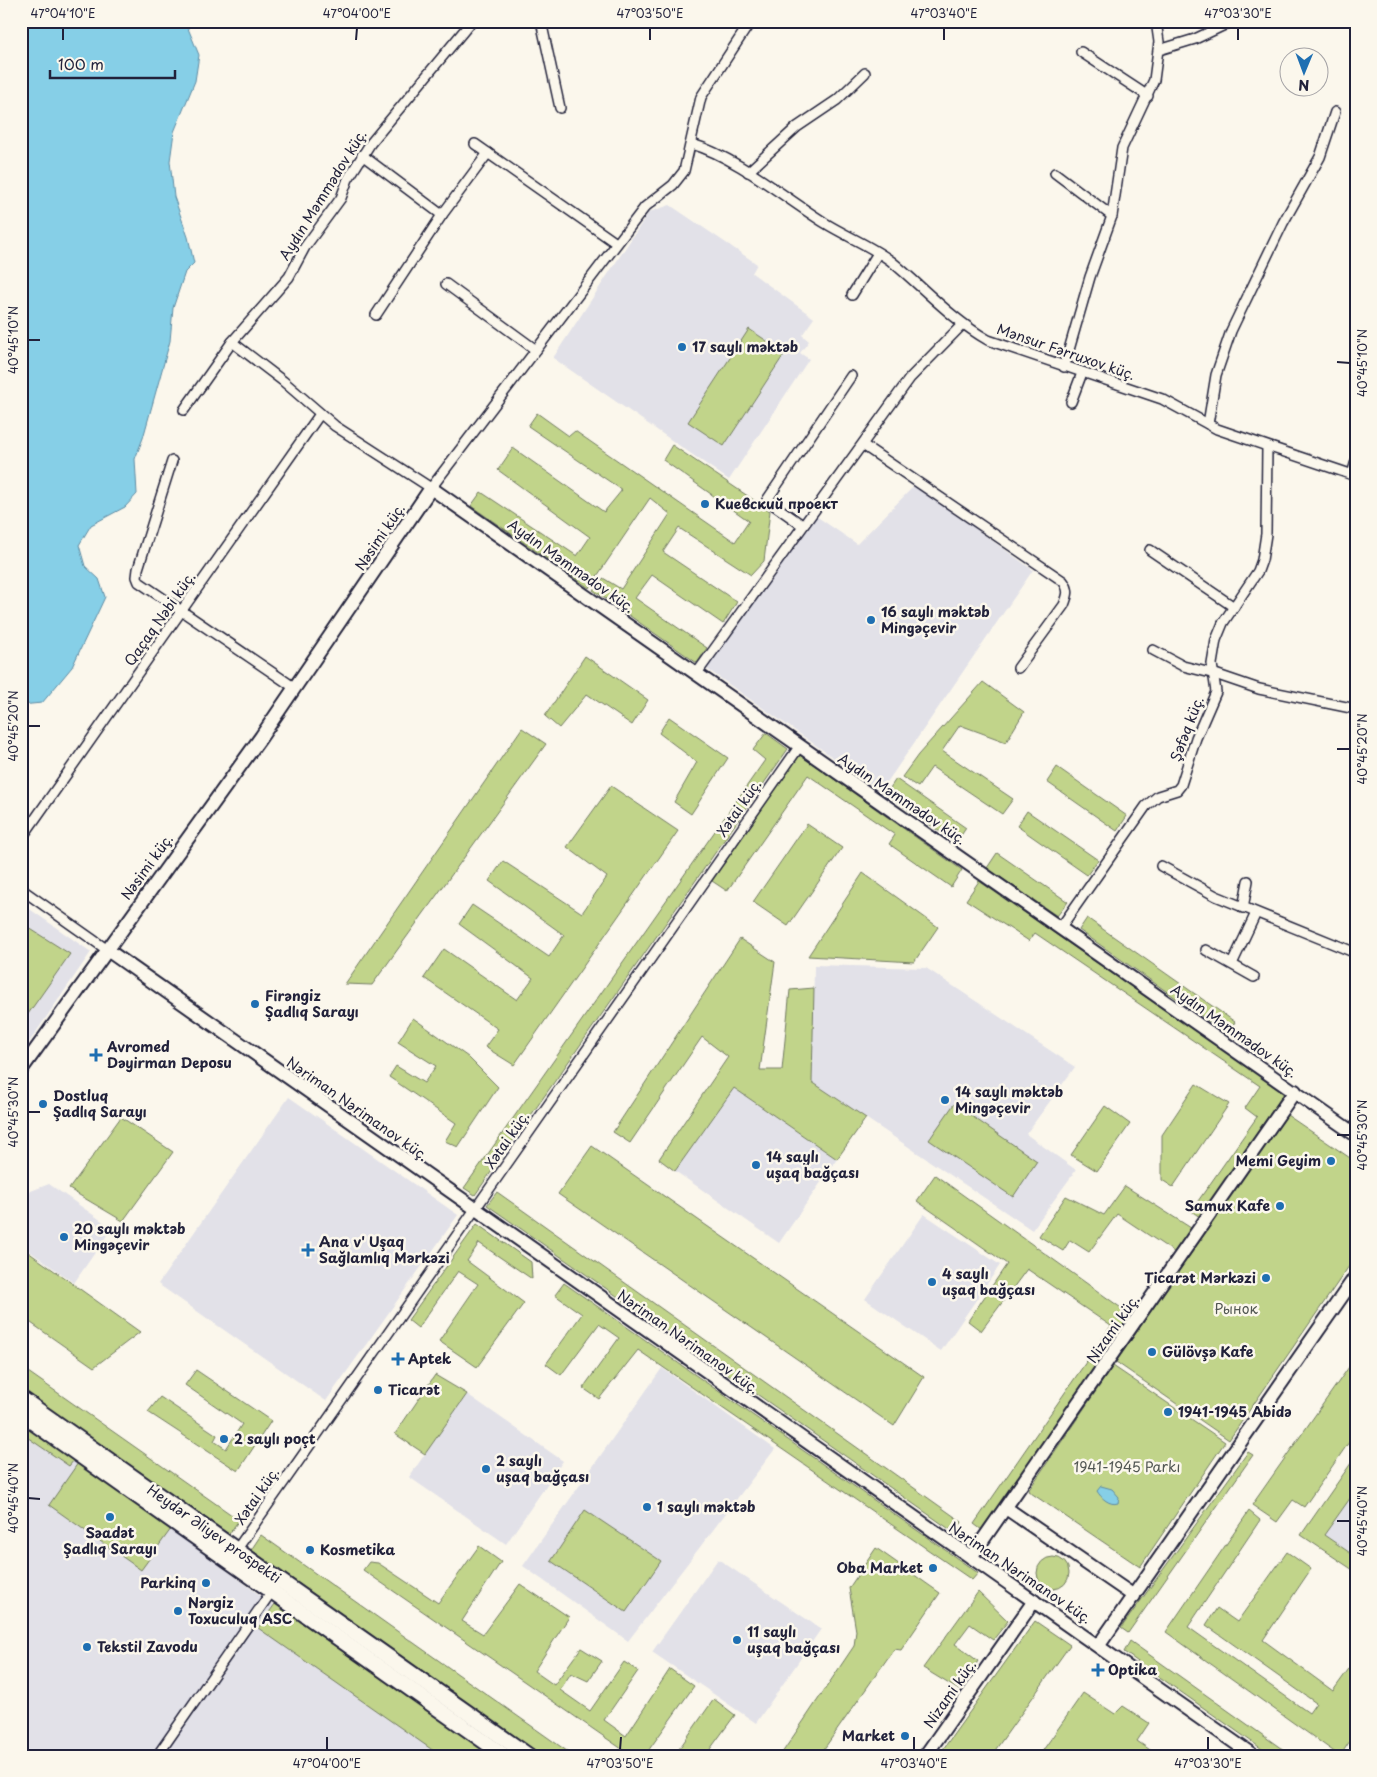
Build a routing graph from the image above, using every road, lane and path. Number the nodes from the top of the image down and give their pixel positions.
1 (472, 21) edge
2 (541, 21) edge
3 (751, 21) edge
4 (1156, 21) edge
5 (1233, 21) edge
6 (1159, 50) junction
7 (1081, 52) dead end
8 (865, 73) dead end
9 (1148, 96) junction
10 (560, 108) dead end
11 (1335, 112) dead end
12 (475, 144) dead end
13 (692, 144) junction
14 (488, 153) junction
15 (362, 155) junction
16 (748, 172) junction
17 (1055, 173) dead end
18 (442, 215) junction
19 (1112, 216) junction
20 (616, 243) junction
21 (878, 253) junction
22 (446, 284) dead end
23 (852, 295) dead end
24 (376, 315) dead end
25 (962, 325) junction
26 (232, 342) junction
27 (536, 350) junction
28 (1064, 367) junction
29 (1082, 373) junction
30 (852, 376) dead end
31 (1071, 402) dead end
32 (184, 410) dead end
33 (320, 414) junction
34 (1208, 424) junction
35 (862, 445) junction
36 (1267, 447) junction
37 (172, 461) dead end
38 (1356, 461) edge
39 (1354, 475) edge
40 (431, 488) junction
41 (802, 525) junction
42 (1150, 550) dead end
43 (1234, 608) junction
44 (183, 610) junction
45 (1153, 650) dead end
46 (1018, 668) dead end
47 (697, 672) junction
48 (1215, 674) junction
49 (295, 688) junction
50 (1356, 709) edge
51 (799, 747) junction
52 (21, 839) edge
53 (1160, 866) dead end
54 (1248, 881) dead end
55 (21, 889) edge
56 (1243, 908) junction
57 (1256, 913) junction
58 (1061, 927) junction
59 (106, 949) junction
60 (1206, 950) dead end
61 (1356, 953) edge
62 (1232, 964) junction
63 (1254, 977) dead end
64 (21, 1070) edge
65 (1295, 1092) junction
66 (1356, 1135) edge
67 (474, 1210) junction
68 (1356, 1276) edge
69 (21, 1398) edge
70 (21, 1414) edge
71 (1006, 1508) junction
72 (236, 1549) junction
73 (971, 1557) junction
74 (276, 1586) junction
75 (1134, 1596) junction
76 (1034, 1601) junction
77 (1100, 1645) junction
78 (157, 1756) edge
79 (505, 1756) edge
80 (529, 1756) edge
81 (925, 1756) edge
82 (1254, 1756) edge

1 - 15 street, Aydın Məmmədov küç.
2 - 10 street
3 - 13 street, Nəsimi küç.
4 - 6 street
5 - 6 street
6 - 9 street
7 - 9 street
8 - 16 street
9 - 19 street
11 - 34 street
12 - 14 street
13 - 16 street, Mənsur Fərruxov küç.
13 - 20 street, Nəsimi küç.
14 - 18 street
14 - 20 street
15 - 18 street
15 - 26 street, Aydın Məmmədov küç.
16 - 21 street, Mənsur Fərruxov küç.
17 - 19 street
18 - 24 street
19 - 28 street
20 - 27 street, Nəsimi küç.
21 - 23 street
21 - 25 street, Mənsur Fərruxov küç.
22 - 27 street
25 - 28 street, Mənsur Fərruxov küç.
25 - 35 street
26 - 32 street, Aydın Məmmədov küç.
26 - 33 street
27 - 40 street, Nəsimi küç.
28 - 29 street, Mənsur Fərruxov küç.
29 - 31 street
29 - 34 street, Mənsur Fərruxov küç.
30 - 41 street
33 - 40 street
33 - 44 street, Qaçaq Nəbi küç.
34 - 36 street, Mənsur Fərruxov küç.
35 - 41 street
35 - 46 street
36 - 39 street, Mənsur Fərruxov küç.
36 - 43 street, Şəfəq küç.
37 - 44 street
38 - 39 street
40 - 47 street, Aydın Məmmədov küç.
40 - 49 street, Nəsimi küç.
41 - 47 street
42 - 43 street
43 - 48 street, Şəfəq küç.
44 - 49 street
44 - 52 street, Qaçaq Nəbi küç.
45 - 48 street
47 - 51 street, Aydın Məmmədov küç.
48 - 50 street
48 - 58 street, Şəfəq küç.
49 - 59 street, Nəsimi küç.
51 - 58 street, Aydın Məmmədov küç.
51 - 67 street, Xətai küç.
53 - 56 street
54 - 56 street
55 - 59 street
56 - 57 street
57 - 61 street
57 - 62 street
58 - 65 street, Aydın Məmmədov küç.
59 - 64 street, Nəsimi küç.
59 - 67 street, Nəriman Nərimanov küç.
60 - 62 street
62 - 63 street
65 - 66 street, Aydın Məmmədov küç.
65 - 71 street, Nizami küç.
67 - 72 street, Xətai küç.
67 - 73 street, Nəriman Nərimanov küç.
68 - 75 street
69 - 72 main road, Heydər Əliyev prospekti
70 - 74 main road, Heydər Əliyev prospekti
71 - 73 street, Nizami küç.
71 - 75 street
72 - 74 main road, Heydər Əliyev prospekti
73 - 76 street, Nəriman Nərimanov küç.
74 - 78 street
74 - 79 main road, Heydər Əliyev prospekti
74 - 80 main road, Heydər Əliyev prospekti
75 - 77 street
76 - 77 street, Nəriman Nərimanov küç.
76 - 81 street, Nizami küç.
77 - 82 street, Nəriman Nərimanov küç.

